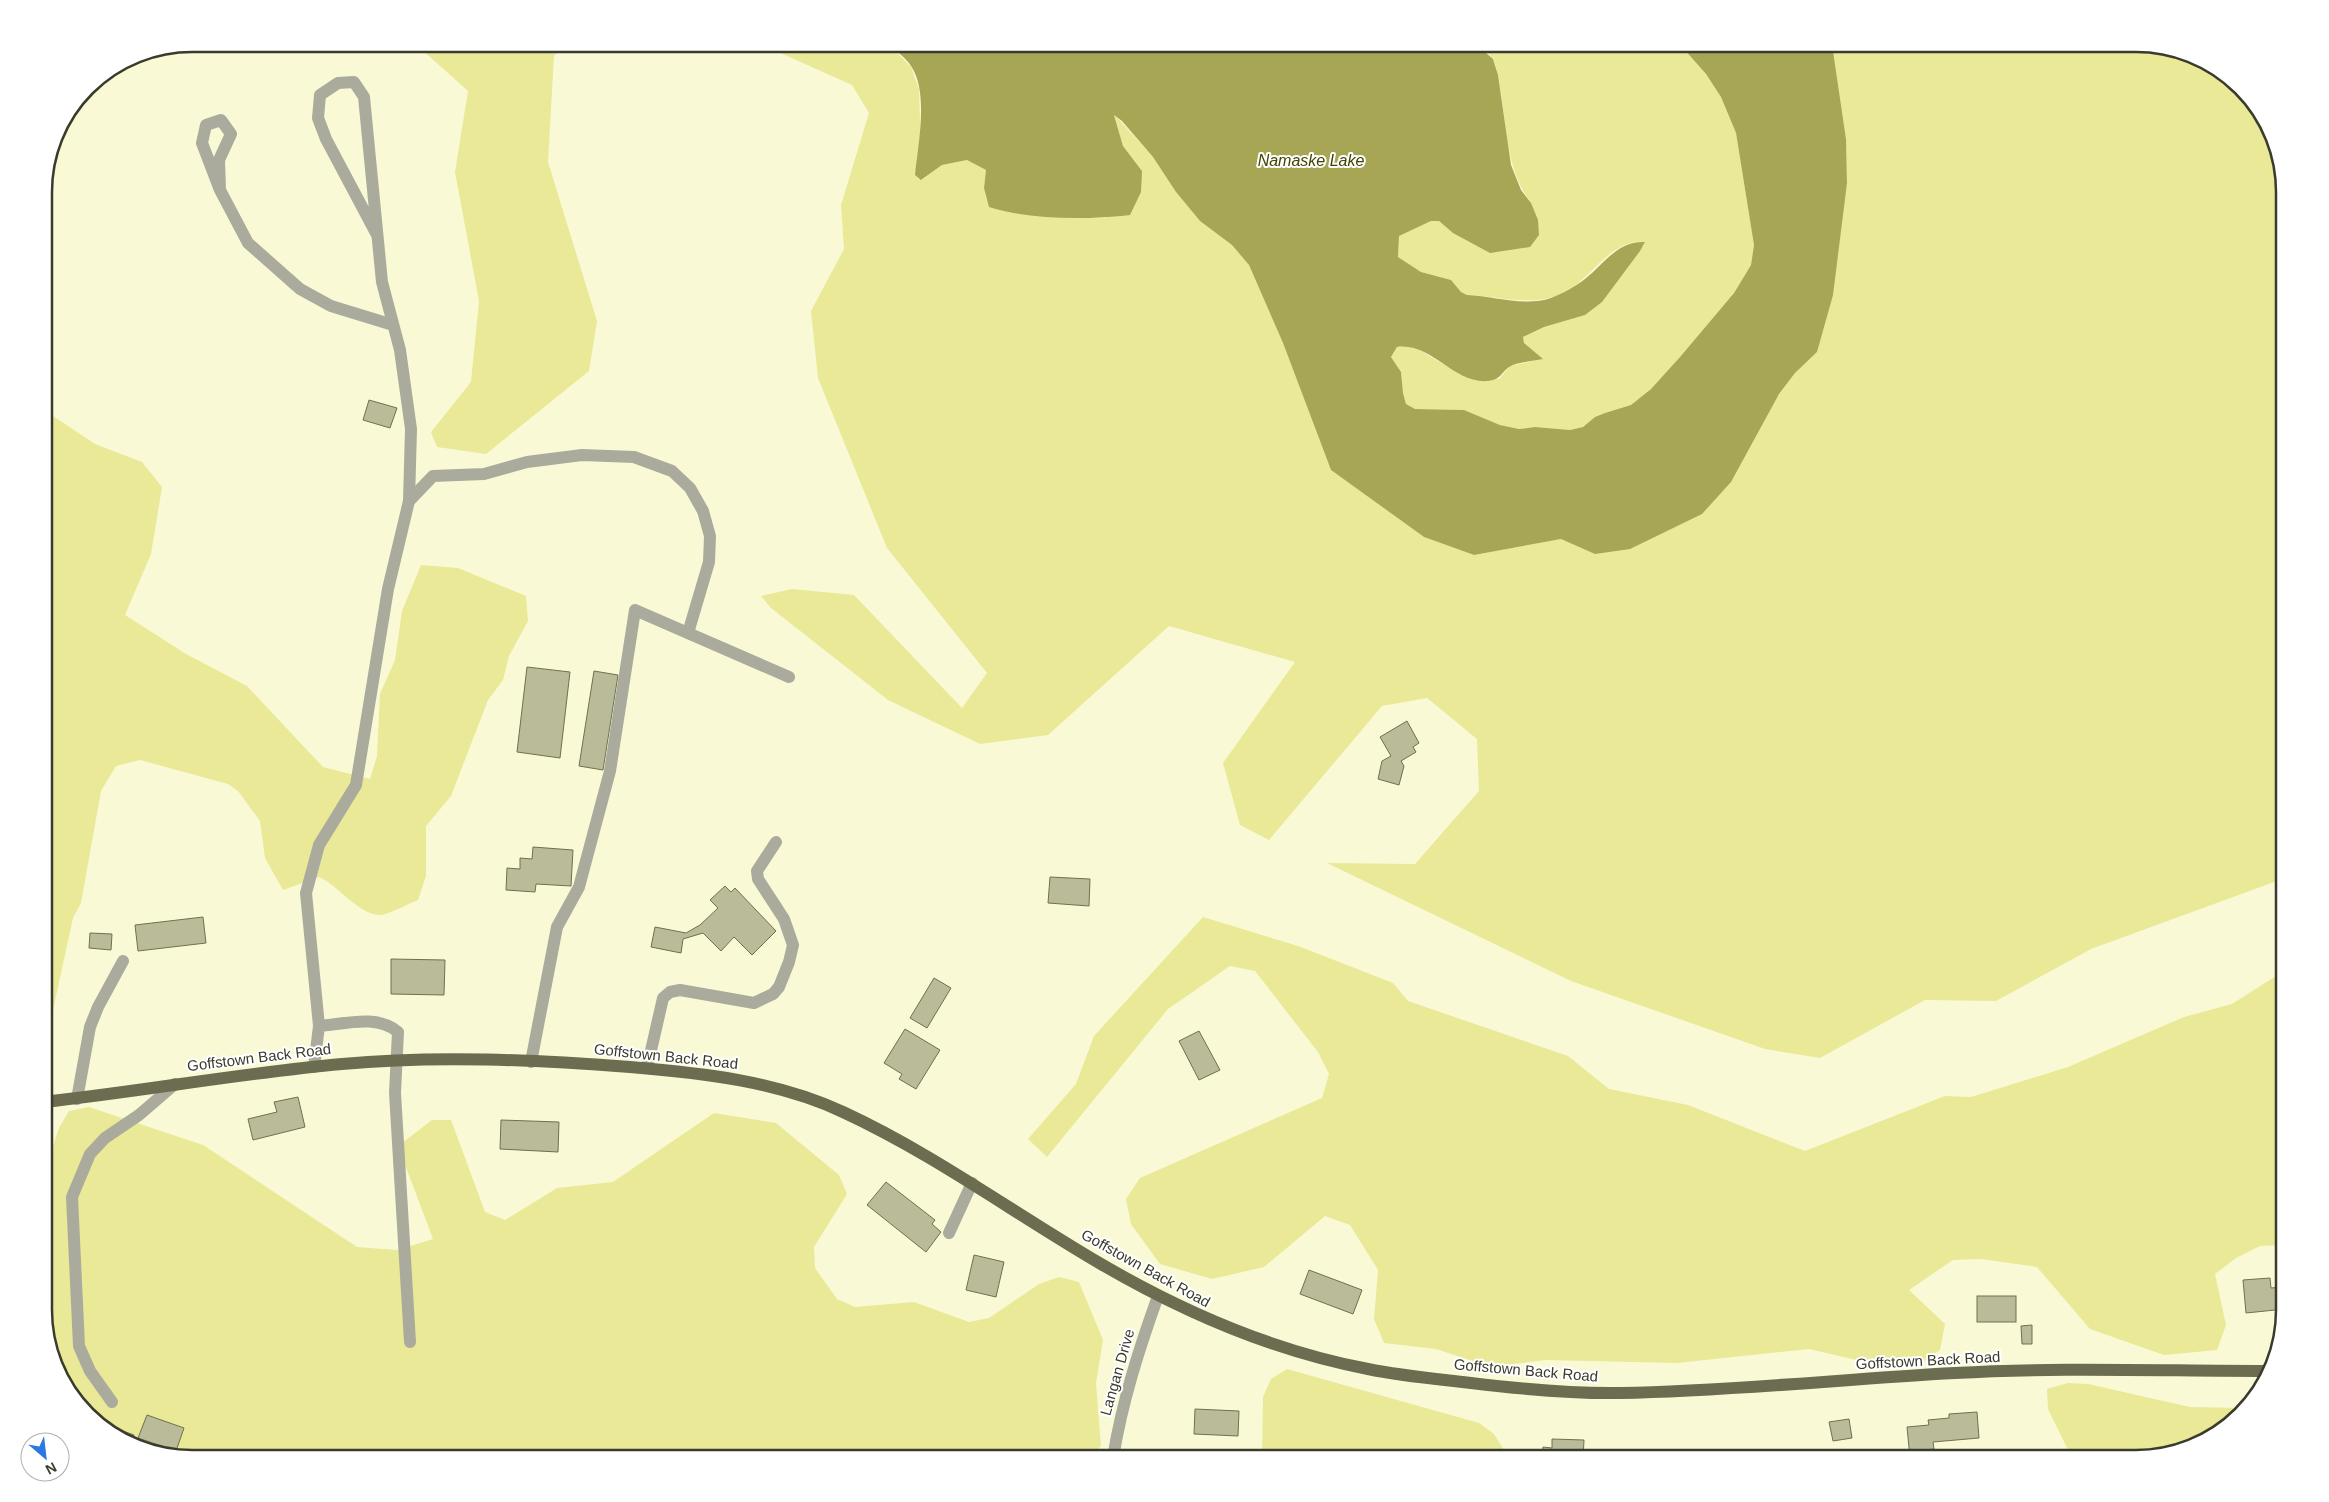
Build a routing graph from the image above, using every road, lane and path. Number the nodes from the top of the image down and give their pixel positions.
1 (220, 190) junction
2 (377, 235) junction
3 (393, 325) junction
4 (409, 501) junction
5 (688, 633) junction
6 (789, 677) dead end
7 (776, 842) dead end
8 (123, 961) dead end
9 (319, 1026) junction
10 (397, 1062) junction
11 (531, 1062) junction
12 (314, 1067) junction
13 (647, 1068) junction
14 (175, 1084) junction
15 (77, 1098) junction
16 (53, 1101) edge
17 (972, 1183) junction
18 (949, 1233) dead end
19 (1158, 1296) junction
20 (410, 1342) dead end
21 (2262, 1371) edge
22 (112, 1402) dead end
23 (1115, 1450) edge

1 - 1 street
1 - 3 street
2 - 2 street
2 - 3 street
3 - 4 street
4 - 5 street
4 - 9 street
5 - 6 street
5 - 11 street
7 - 13 street
8 - 15 street
9 - 10 street
9 - 12 street
10 - 11 main road, Goffstown Back Road
10 - 12 main road, Goffstown Back Road
10 - 20 street
11 - 13 main road, Goffstown Back Road
12 - 14 main road, Goffstown Back Road
13 - 17 main road, Goffstown Back Road
14 - 15 main road, Goffstown Back Road
14 - 22 street
15 - 16 main road, Goffstown Back Road
17 - 18 street
17 - 19 main road, Goffstown Back Road
19 - 21 main road, Goffstown Back Road
19 - 23 street, Langan Drive

